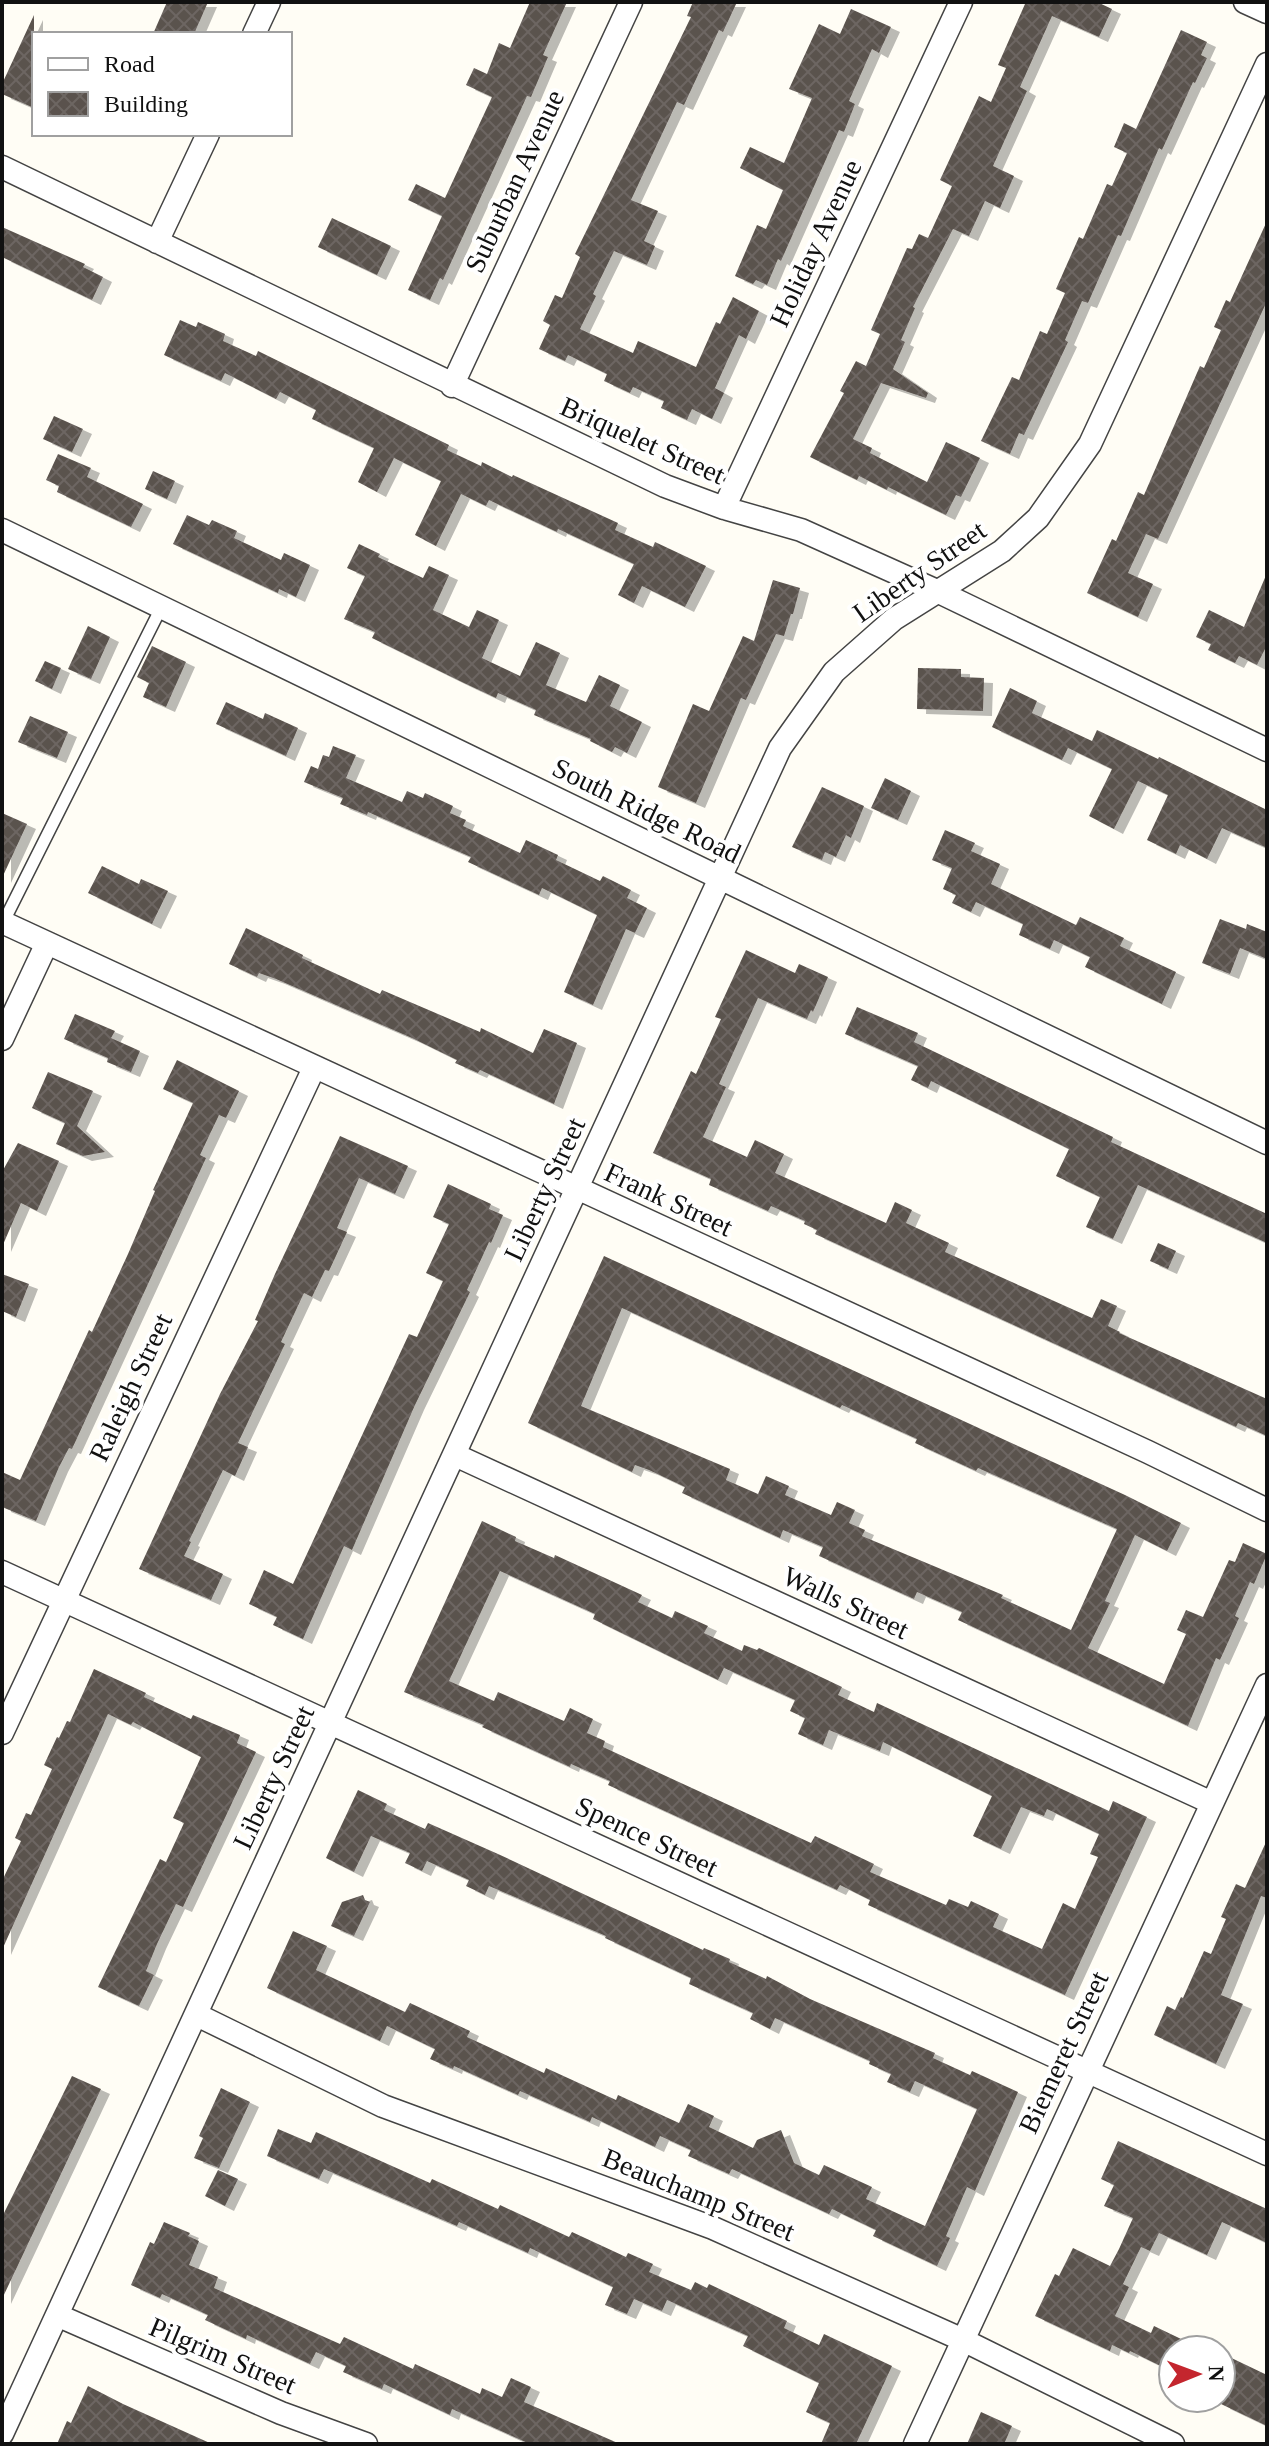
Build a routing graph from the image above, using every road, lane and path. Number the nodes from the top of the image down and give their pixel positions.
1 (269, 2) edge
2 (631, 2) edge
3 (961, 2) edge
4 (1245, 2) edge
5 (1267, 12) edge
6 (255, 32) edge
7 (1267, 64) edge
8 (207, 136) edge
9 (2, 167) edge
10 (157, 242) junction
11 (452, 386) junction
12 (724, 508) junction
13 (2, 530) edge
14 (939, 592) junction
15 (161, 608) junction
16 (1267, 750) edge
17 (719, 878) junction
18 (3, 923) edge
19 (47, 943) junction
20 (2, 1039) edge
21 (314, 1068) junction
22 (1267, 1143) edge
23 (577, 1190) junction
24 (455, 1455) junction
25 (1267, 1510) edge
26 (2, 1572) edge
27 (63, 1600) junction
28 (1267, 1685) edge
29 (331, 1723) junction
30 (2, 1733) edge
31 (1212, 1803) junction
32 (197, 2015) junction
33 (1088, 2071) junction
34 (1267, 2154) edge
35 (59, 2316) junction
36 (963, 2340) junction
37 (2, 2434) edge
38 (366, 2444) edge
39 (915, 2444) edge
40 (1173, 2444) edge

1 - 6 street
2 - 11 street, Suburban Avenue
3 - 12 street, Holiday Avenue
4 - 5 street
7 - 14 street, Liberty Street
8 - 10 street
9 - 10 street, Briquelet Street
10 - 11 street, Briquelet Street
11 - 12 street, Briquelet Street
12 - 14 street, Briquelet Street
13 - 15 street, South Ridge Road
14 - 16 street, Briquelet Street
14 - 17 street, Liberty Street
15 - 17 street, South Ridge Road
15 - 18 lane
17 - 22 street, South Ridge Road
17 - 23 street, Liberty Street
18 - 19 street, Frank Street
19 - 20 street
19 - 21 street, Frank Street
21 - 23 street, Frank Street
21 - 27 street, Raleigh Street
23 - 24 street, Liberty Street
23 - 25 street, Frank Street
24 - 29 street, Liberty Street
24 - 31 street, Walls Street
26 - 27 street, Spence Street
27 - 29 street, Spence Street
27 - 30 street, Raleigh Street
28 - 31 street, Biemeret Street
29 - 32 street, Liberty Street
29 - 33 street, Spence Street
31 - 33 street, Biemeret Street
32 - 35 street, Liberty Street
32 - 36 street, Beauchamp Street
33 - 34 street, Spence Street
33 - 36 street, Biemeret Street
35 - 37 street, Liberty Street
35 - 38 street, Pilgrim Street
36 - 39 street, Biemeret Street
36 - 40 street, Beauchamp Street

